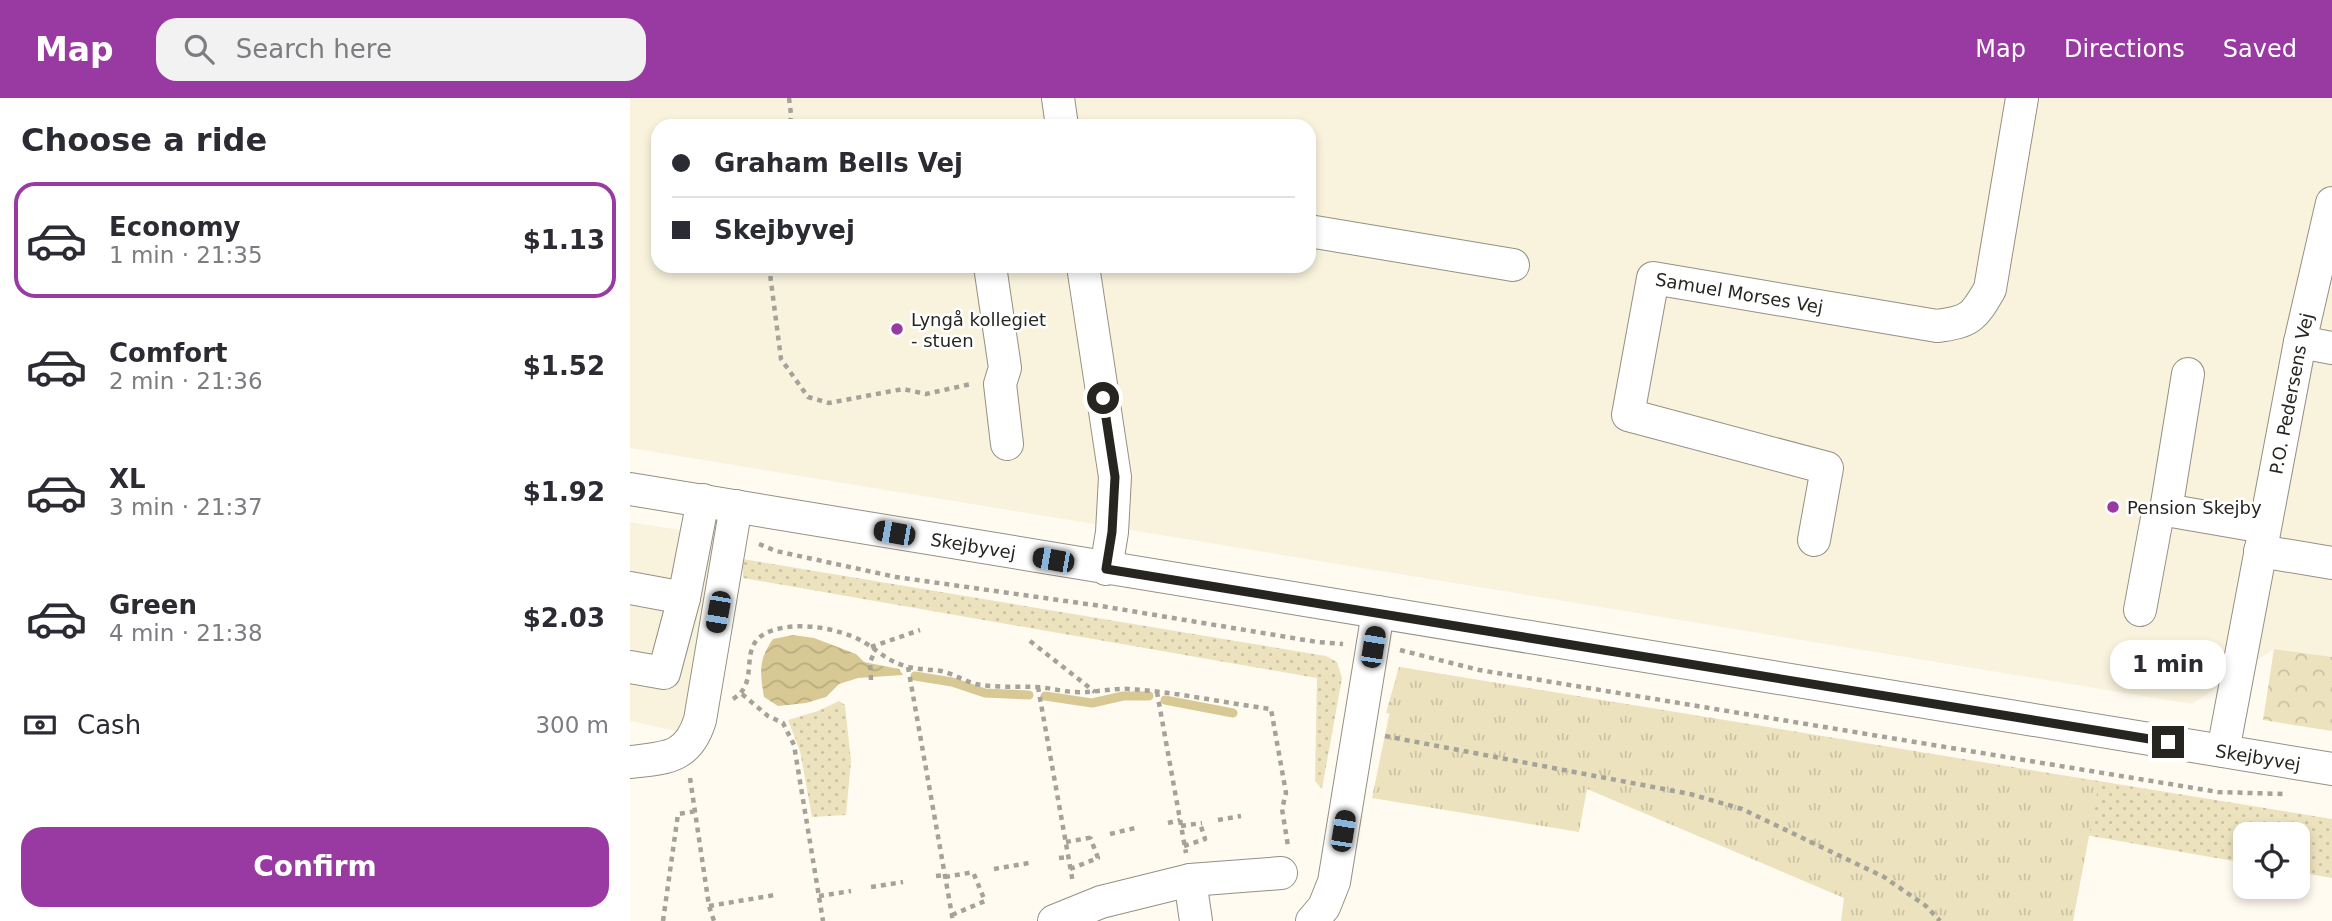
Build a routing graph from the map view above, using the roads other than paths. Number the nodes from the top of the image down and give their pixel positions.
1 (1058, 98) edge
2 (2022, 98) edge
3 (1061, 119) edge
4 (2332, 203) edge
5 (1316, 232) edge
6 (1513, 265) dead end
7 (991, 273) edge
8 (1084, 273) edge
9 (2300, 342) junction
10 (2332, 348) edge
11 (2188, 374) dead end
12 (1007, 444) dead end
13 (630, 489) edge
14 (703, 500) junction
15 (2166, 510) junction
16 (734, 518) junction
17 (2262, 539) junction
18 (1814, 540) dead end
19 (2332, 563) edge
20 (1106, 569) junction
21 (630, 588) edge
22 (684, 598) junction
23 (2140, 610) dead end
24 (1378, 612) junction
25 (630, 667) edge
26 (2223, 751) junction
27 (630, 762) edge
28 (2332, 769) edge
29 (1285, 865) road end
30 (1190, 880) junction
31 (1066, 916) edge
32 (1196, 921) edge
33 (1312, 921) edge

1 - 3 street
2 - 18 street, Samuel Morses Vej
4 - 9 street, P.O. Pedersens Vej
5 - 6 street
7 - 12 street
8 - 20 street
9 - 10 street
9 - 17 street, P.O. Pedersens Vej
11 - 15 street
13 - 14 street, Skejbyvej
14 - 16 street, Skejbyvej
14 - 22 street
15 - 17 street
15 - 23 street
16 - 20 street, Skejbyvej
16 - 27 street
17 - 19 street
17 - 26 street, P.O. Pedersens Vej
20 - 24 street, Skejbyvej
21 - 22 street
22 - 25 street
24 - 26 street, Skejbyvej
24 - 33 street
26 - 28 street, Skejbyvej
29 - 30 street
30 - 31 street
30 - 32 street

